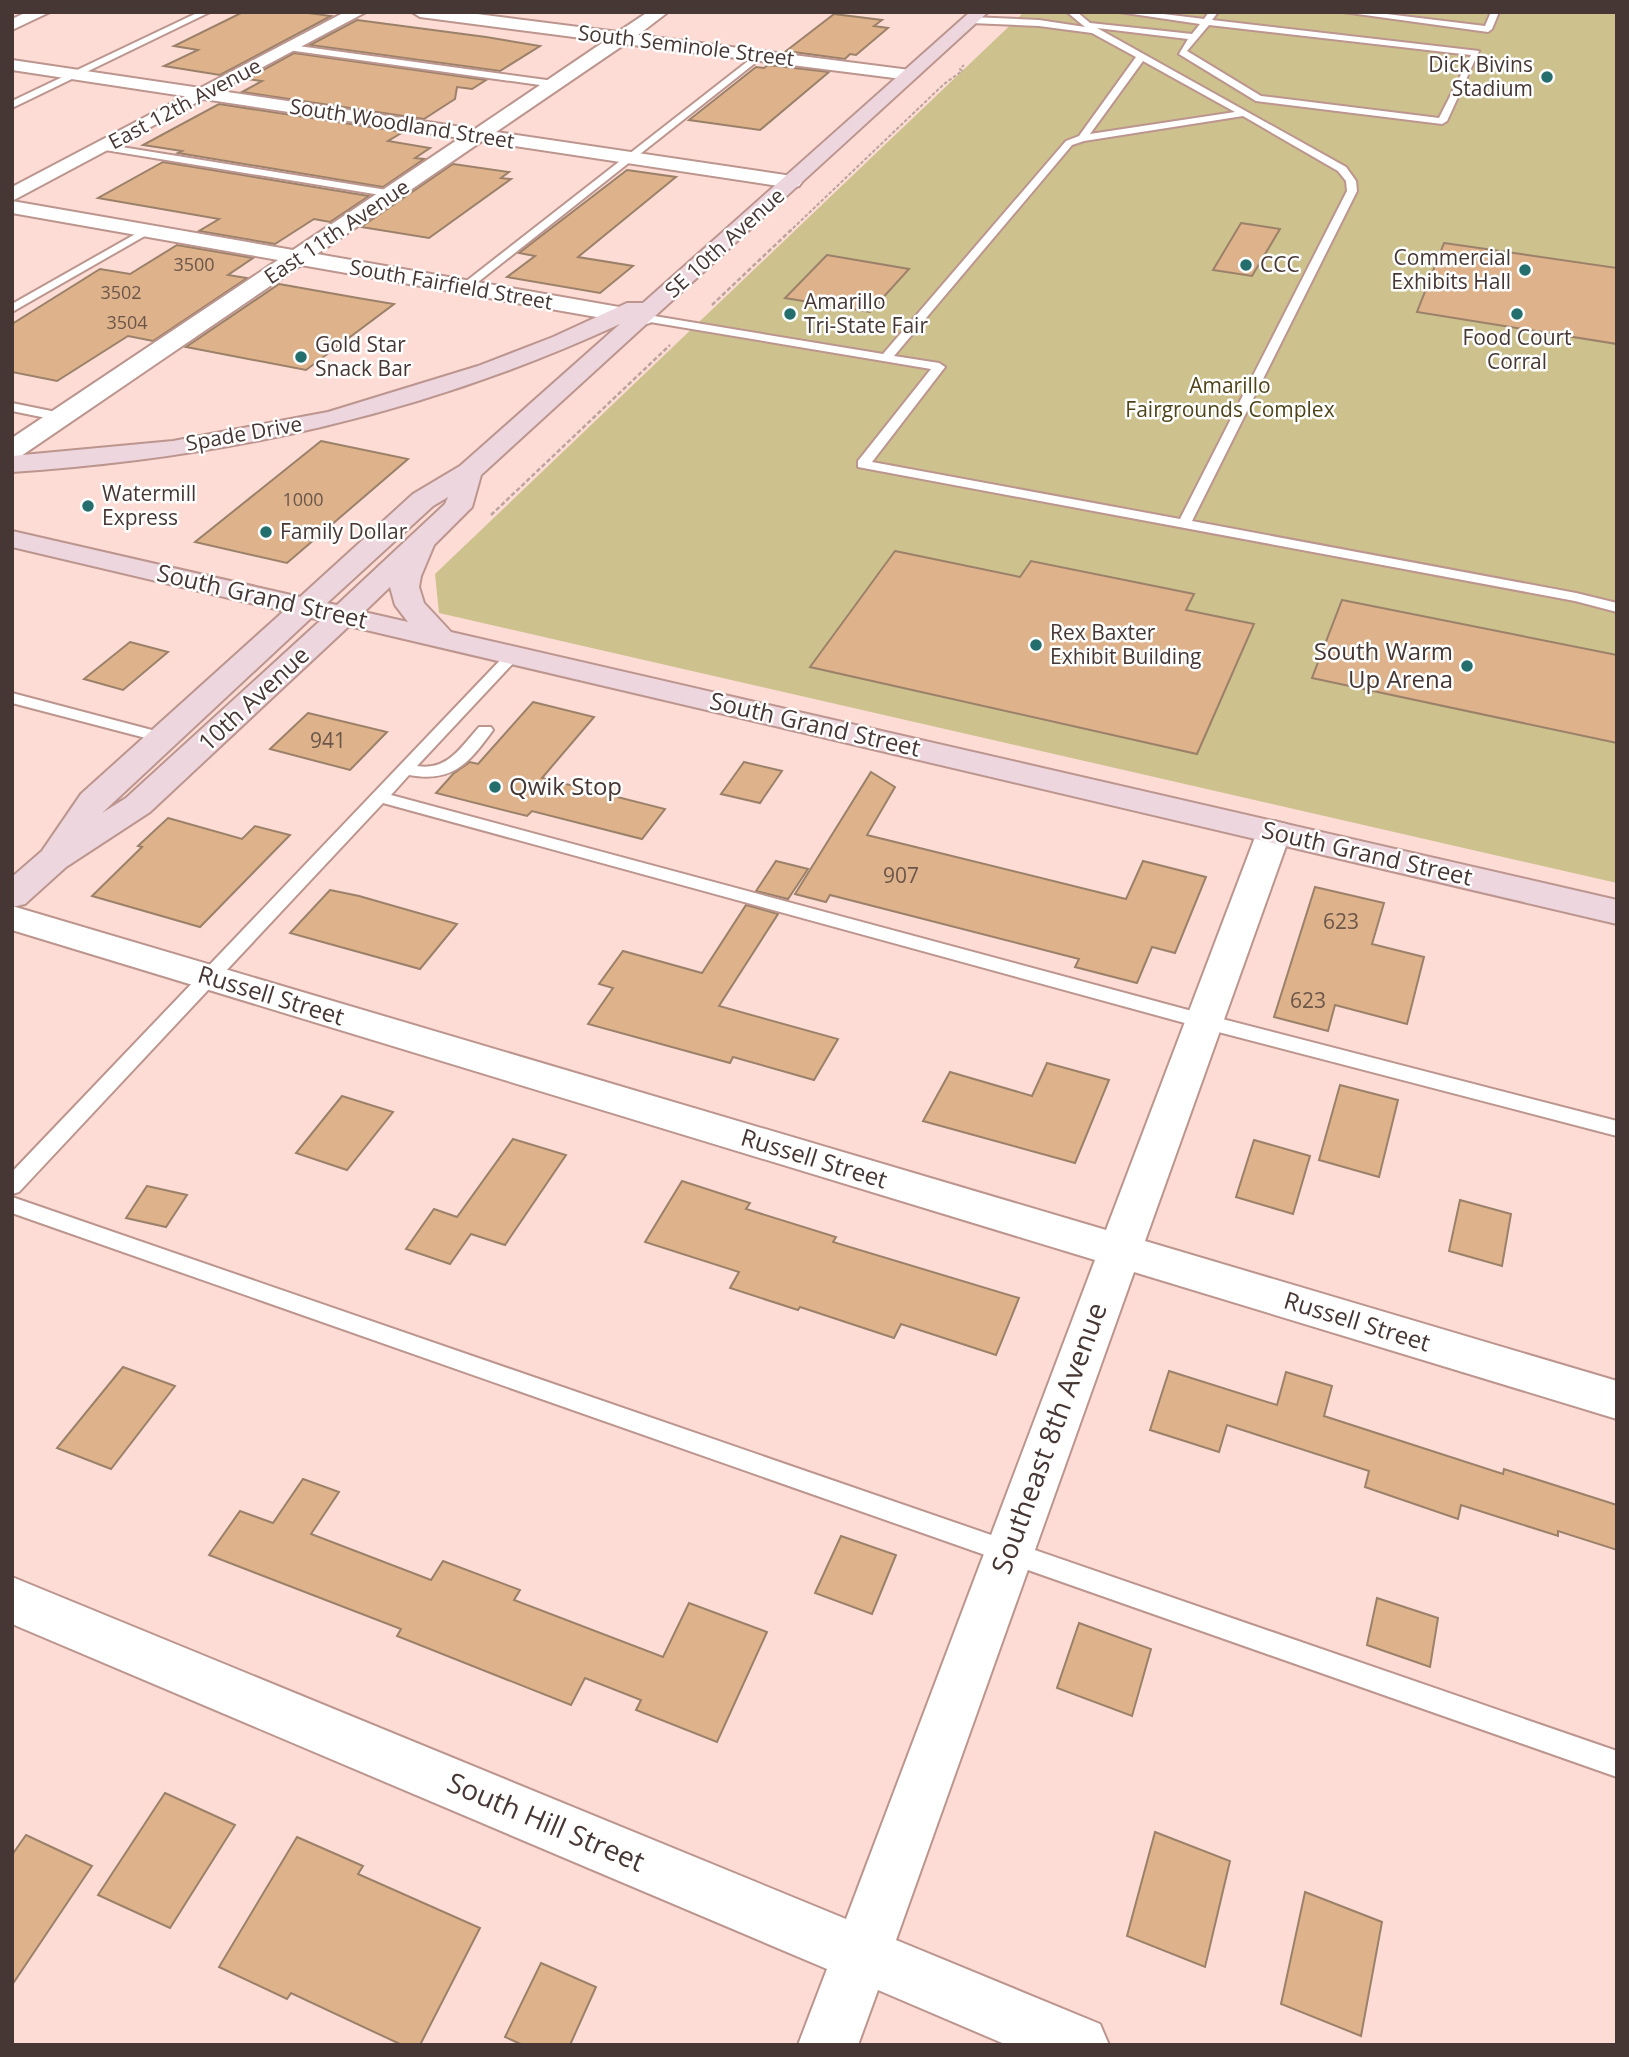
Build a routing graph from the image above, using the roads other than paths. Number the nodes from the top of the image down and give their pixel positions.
1 (42, 12) edge
2 (206, 12) edge
3 (358, 12) edge
4 (420, 12) edge
5 (660, 12) edge
6 (1041, 12) edge
7 (1071, 12) edge
8 (1123, 12) edge
9 (1214, 12) edge
10 (1348, 12) edge
11 (1495, 12) edge
12 (975, 16) edge
13 (1207, 22) junction
14 (1087, 24) junction
15 (12, 25) edge
16 (1488, 29) junction
17 (1096, 32) junction
18 (1194, 37) junction
19 (622, 38) junction
20 (291, 48) junction
21 (1476, 54) junction
22 (760, 56) junction
23 (1141, 57) junction
24 (12, 65) edge
25 (75, 74) junction
26 (910, 75) junction
27 (554, 84) junction
28 (203, 94) junction
29 (12, 105) edge
30 (1245, 113) junction
31 (480, 135) junction
32 (1082, 138) junction
33 (103, 147) junction
34 (630, 158) junction
35 (792, 182) junction
36 (393, 194) junction
37 (12, 195) edge
38 (12, 207) edge
39 (146, 231) junction
40 (298, 258) junction
41 (464, 288) junction
42 (675, 288) joint
43 (12, 309) edge
44 (632, 316) junction
45 (886, 358) junction
46 (471, 378) junction
47 (574, 378) junction
48 (12, 407) edge
49 (61, 417) junction
50 (12, 450) edge
51 (12, 464) edge
52 (469, 472) junction
53 (1184, 524) junction
54 (12, 539) edge
55 (422, 541) junction
56 (305, 606) junction
57 (1617, 608) edge
58 (344, 615) junction
59 (440, 638) junction
60 (513, 655) junction
61 (12, 698) edge
62 (485, 730) dead end
63 (161, 737) junction
64 (406, 769) junction
65 (380, 797) junction
66 (1274, 832) junction
67 (54, 859) junction
68 (12, 896) edge
69 (1617, 912) edge
70 (12, 918) edge
71 (208, 977) junction
72 (1203, 1021) junction
73 (1617, 1129) edge
74 (12, 1186) edge
75 (12, 1205) edge
76 (1118, 1251) junction
77 (1617, 1400) edge
78 (1008, 1551) junction
79 (12, 1600) edge
80 (1617, 1764) edge
81 (861, 1954) junction
82 (828, 2045) edge
83 (1079, 2045) edge

1 - 15 street
2 - 25 lane
3 - 20 street, East 12th Avenue
4 - 19 street, South Seminole Street
5 - 19 street, East 11th Avenue
6 - 17 lane
7 - 14 lane
8 - 13 lane
9 - 13 lane
10 - 16 lane
11 - 16 lane
12 - 17 lane
12 - 26 main road, SE 10th Avenue
13 - 18 lane
13 - 21 lane
14 - 17 lane
14 - 18 lane
16 - 21 lane
17 - 23 lane
18 - 21 lane
19 - 22 street, South Seminole Street
19 - 27 street, East 11th Avenue
20 - 27 lane
20 - 28 street, East 12th Avenue
22 - 26 street, South Seminole Street
22 - 34 lane
23 - 30 lane
23 - 32 lane
24 - 25 street, South Woodland Street
25 - 28 street, South Woodland Street
25 - 29 lane
26 - 35 main road, SE 10th Avenue
27 - 31 street, East 11th Avenue
28 - 31 street, South Woodland Street
28 - 33 street, East 12th Avenue
30 - 32 lane
30 - 53 lane
31 - 34 street, South Woodland Street
31 - 36 street, East 11th Avenue
32 - 45 lane
33 - 36 lane
33 - 37 street, East 12th Avenue
34 - 35 street, South Woodland Street
34 - 41 lane
35 - 42 main road, SE 10th Avenue
36 - 40 street, East 11th Avenue
38 - 39 street, South Fairfield Street
39 - 40 street, South Fairfield Street
39 - 43 lane
40 - 41 street, South Fairfield Street
40 - 49 street, East 11th Avenue
41 - 44 street, South Fairfield Street
42 - 44 main road, Spade Drive
44 - 45 lane
44 - 46 main road, Spade Drive
44 - 47 main road, SE 10th Avenue
45 - 53 lane
46 - 47 main road, Spade Drive
46 - 51 main road, Spade Drive
47 - 52 main road, SE 10th Avenue
48 - 49 lane
49 - 50 street, East 11th Avenue
52 - 55 main road, 10th Avenue
52 - 56 main road, 10th Avenue
53 - 57 lane
54 - 56 main road, South Grand Street
55 - 58 main road, 10th Avenue
55 - 59 main road
56 - 58 main road, South Grand Street
56 - 63 main road, 10th Avenue
58 - 59 main road, South Grand Street
58 - 67 main road, 10th Avenue
59 - 60 main road, South Grand Street
60 - 64 lane
60 - 66 main road, South Grand Street
61 - 63 lane
62 - 64 lane
63 - 67 main road, 10th Avenue
64 - 65 lane
65 - 71 lane
65 - 72 lane
66 - 69 main road, South Grand Street
66 - 72 street, Southeast 8th Avenue
67 - 68 main road, 10th Avenue
70 - 71 street, Russell Street
71 - 74 lane
71 - 76 street, Russell Street
72 - 73 lane
72 - 76 street, Southeast 8th Avenue
75 - 78 lane
76 - 77 street, Russell Street
76 - 78 street, Southeast 8th Avenue
78 - 80 lane
78 - 81 street, Southeast 8th Avenue
79 - 81 street, South Hill Street
81 - 82 street, Southeast 8th Avenue
81 - 83 street, South Hill Street

